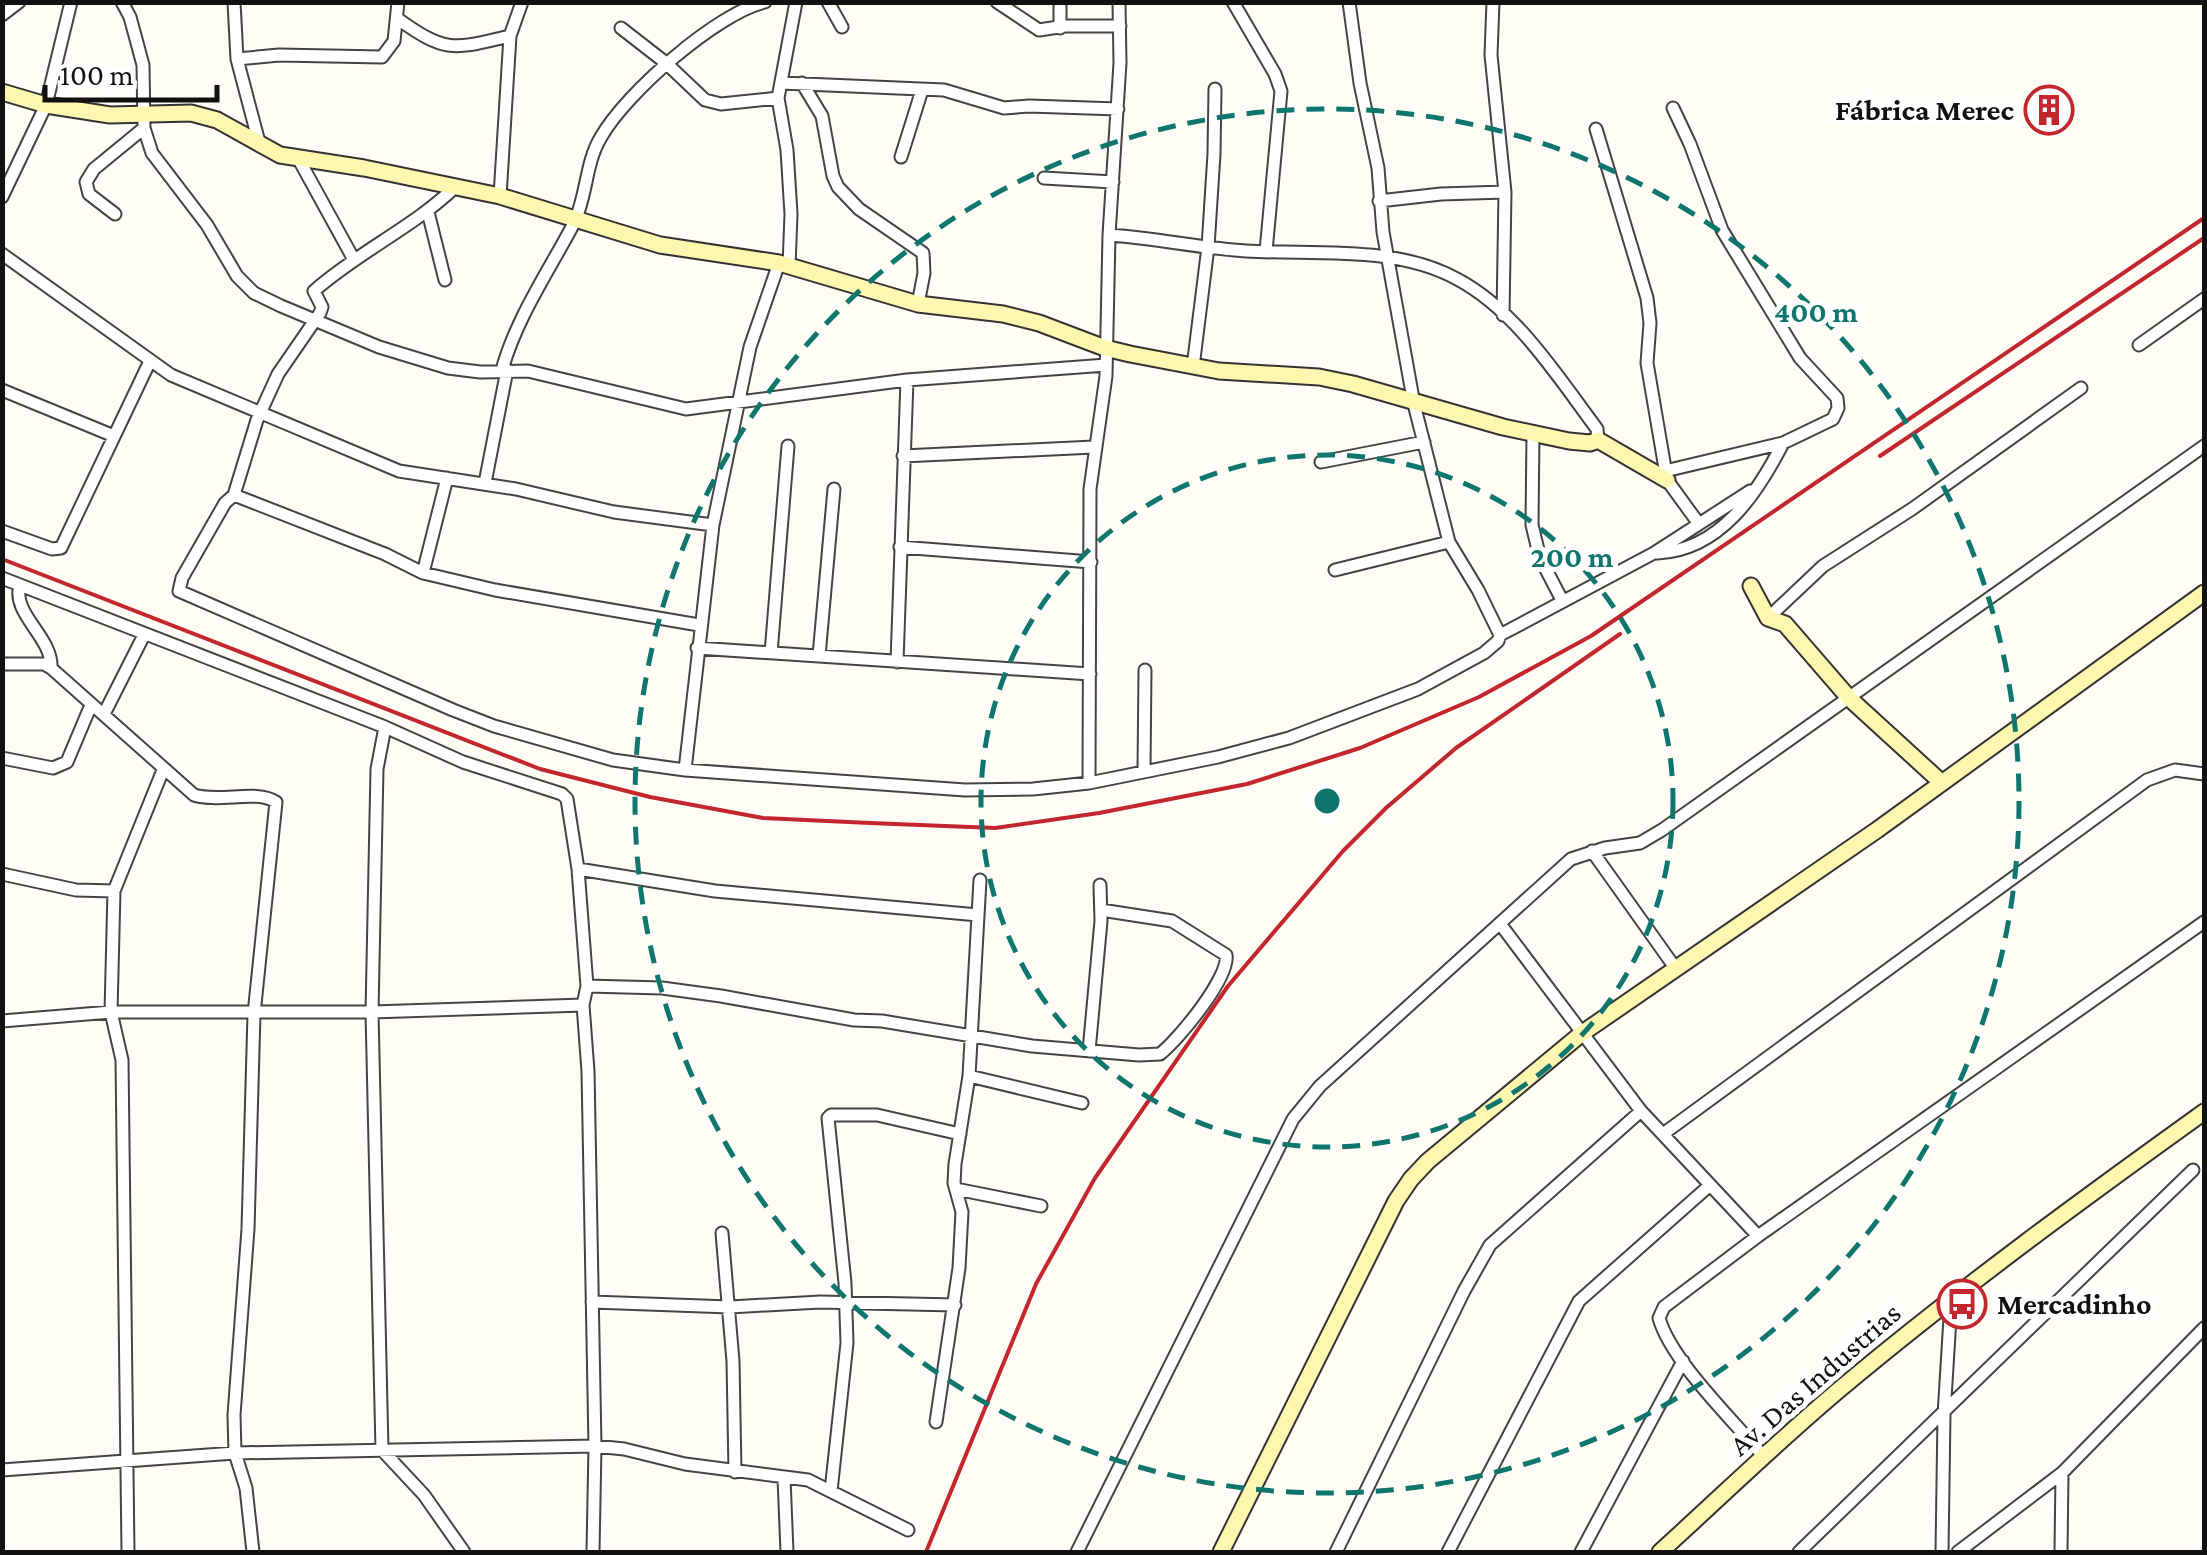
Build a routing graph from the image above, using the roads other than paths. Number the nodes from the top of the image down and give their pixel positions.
1 (19, 2) edge
2 (71, 2) edge
3 (122, 2) edge
4 (234, 2) edge
5 (398, 2) edge
6 (522, 2) edge
7 (766, 2) edge
8 (796, 2) edge
9 (828, 2) edge
10 (997, 2) edge
11 (1060, 2) edge
12 (1119, 2) edge
13 (1233, 2) edge
14 (1349, 2) edge
15 (1493, 2) edge
16 (741, 6) edge
17 (2, 15) edge
18 (398, 19) junction
19 (1120, 26) junction
20 (621, 28) dead end
21 (842, 28) dead end
22 (1060, 28) junction
23 (510, 36) junction
24 (237, 58) junction
25 (666, 63) junction
26 (781, 83) junction
27 (802, 83) junction
28 (1214, 89) dead end
29 (922, 90) junction
30 (2, 92) edge
31 (778, 98) junction
32 (46, 105) junction
33 (1118, 108) junction
34 (1673, 108) dead end
35 (144, 121) junction
36 (1596, 129) dead end
37 (260, 146) junction
38 (901, 157) dead end
39 (298, 158) junction
40 (1044, 178) dead end
41 (1113, 182) junction
42 (454, 188) junction
43 (1505, 192) junction
44 (500, 196) junction
45 (2, 197) edge
46 (1379, 201) junction
47 (428, 212) junction
48 (115, 214) dead end
49 (576, 219) junction
50 (1109, 235) junction
51 (1208, 247) junction
52 (1266, 251) junction
53 (2, 254) edge
54 (1388, 256) junction
55 (353, 258) junction
56 (784, 265) junction
57 (445, 280) dead end
58 (2204, 298) edge
59 (918, 304) junction
60 (1503, 315) junction
61 (316, 320) junction
62 (2139, 345) dead end
63 (1105, 357) junction
64 (150, 361) junction
65 (1193, 367) junction
66 (504, 370) junction
67 (906, 380) junction
68 (2081, 388) dead end
69 (2, 390) edge
70 (738, 403) junction
71 (1414, 404) junction
72 (260, 414) junction
73 (1533, 433) junction
74 (114, 436) junction
75 (1598, 440) junction
76 (1424, 442) junction
77 (1784, 443) junction
78 (788, 446) dead end
79 (2204, 446) edge
80 (1094, 448) junction
81 (903, 456) junction
82 (1321, 462) dead end
83 (1666, 476) junction
84 (447, 478) junction
85 (485, 483) junction
86 (1758, 486) junction
87 (834, 490) dead end
88 (234, 495) junction
89 (1699, 524) junction
90 (712, 525) junction
91 (2, 531) edge
92 (1448, 542) junction
93 (900, 547) junction
94 (1654, 553) junction
95 (1091, 562) junction
96 (1335, 570) dead end
97 (422, 573) junction
98 (2, 578) edge
99 (20, 585) junction
100 (1751, 586) dead end
101 (2204, 593) edge
102 (1562, 600) junction
103 (1768, 618) junction
104 (699, 626) junction
105 (144, 634) junction
106 (1500, 634) junction
107 (697, 648) junction
108 (772, 654) junction
109 (819, 656) junction
110 (897, 662) junction
111 (2, 664) edge
112 (51, 668) junction
113 (1145, 670) dead end
114 (1090, 674) junction
115 (1848, 698) junction
116 (91, 705) junction
117 (104, 714) junction
118 (385, 727) junction
119 (2, 758) edge
120 (162, 770) junction
121 (684, 770) junction
122 (1144, 771) junction
123 (2204, 774) edge
124 (1942, 783) junction
125 (1089, 784) junction
126 (1592, 851) junction
127 (578, 869) junction
128 (2, 874) edge
129 (980, 880) dead end
130 (1100, 885) dead end
131 (114, 891) junction
132 (1101, 910) junction
133 (978, 916) junction
134 (2204, 922) edge
135 (1501, 925) junction
136 (1676, 968) junction
137 (587, 986) junction
138 (582, 1004) junction
139 (111, 1012) junction
140 (372, 1012) junction
141 (254, 1014) junction
142 (2, 1021) edge
143 (1581, 1034) junction
144 (971, 1036) junction
145 (1089, 1051) junction
146 (969, 1076) junction
147 (1082, 1103) dead end
148 (1642, 1111) junction
149 (2204, 1112) edge
150 (960, 1134) junction
151 (1663, 1134) junction
152 (2193, 1170) dead end
153 (1709, 1186) junction
154 (956, 1190) junction
155 (1041, 1206) dead end
156 (722, 1233) dead end
157 (1758, 1236) junction
158 (592, 1302) junction
159 (1951, 1302) junction
160 (846, 1303) junction
161 (955, 1305) junction
162 (730, 1307) junction
163 (2204, 1328) edge
164 (1683, 1361) junction
165 (1944, 1415) junction
166 (936, 1422) dead end
167 (594, 1446) junction
168 (382, 1450) junction
169 (235, 1453) junction
170 (1764, 1457) junction
171 (125, 1460) junction
172 (2, 1470) edge
173 (735, 1472) junction
174 (2062, 1474) junction
175 (784, 1478) junction
176 (831, 1491) junction
177 (908, 1530) dead end
178 (128, 1552) edge
179 (253, 1552) edge
180 (464, 1552) edge
181 (593, 1552) edge
182 (788, 1552) edge
183 (1078, 1552) edge
184 (1221, 1552) edge
185 (1336, 1552) edge
186 (1448, 1552) edge
187 (1580, 1552) edge
188 (1660, 1552) edge
189 (1799, 1552) edge
190 (1942, 1552) edge
191 (1958, 1552) edge
192 (2061, 1552) edge

1 - 17 street
2 - 32 street
3 - 35 street
4 - 24 street
5 - 18 street
6 - 23 street
7 - 16 street
8 - 26 street
9 - 21 street
10 - 22 street
11 - 22 street
12 - 19 street
13 - 52 street
14 - 46 street
15 - 43 street
16 - 25 street
18 - 23 street
18 - 24 street
19 - 22 street
19 - 33 street
20 - 25 street
23 - 44 street
24 - 37 street
25 - 31 street
25 - 49 street
26 - 27 street
26 - 31 street
27 - 29 street
27 - 59 street
28 - 51 street
29 - 33 street
29 - 38 street
30 - 32 street
31 - 56 street
32 - 35 street
32 - 45 street
33 - 41 street
34 - 77 street
35 - 37 street
35 - 48 street
35 - 61 street
36 - 83 street
37 - 39 street
39 - 42 street
39 - 55 street
40 - 41 street
41 - 50 street
42 - 44 street
42 - 47 street
43 - 46 street
43 - 60 street
44 - 49 street
46 - 54 street
47 - 55 street
47 - 57 street
49 - 56 street
49 - 66 street
50 - 51 street
50 - 63 street
51 - 52 street
51 - 65 street
52 - 54 street
53 - 64 street
54 - 60 street
54 - 71 street
55 - 61 street
56 - 59 street
56 - 70 street
58 - 62 street
59 - 63 street
60 - 75 street
61 - 66 street
61 - 72 street
63 - 65 street
63 - 67 street
63 - 80 street
64 - 72 street
64 - 74 street
65 - 71 street
66 - 70 street
66 - 85 street
67 - 70 street
67 - 81 street
68 - 103 street
69 - 74 street
70 - 90 street
71 - 73 street
71 - 76 street
72 - 84 street
72 - 88 street
73 - 75 street
73 - 102 street
74 - 91 street
75 - 83 street
76 - 82 street
76 - 92 street
77 - 83 street
77 - 86 street
78 - 108 street
79 - 115 street
80 - 81 street
80 - 95 street
81 - 93 street
83 - 89 street
84 - 85 street
84 - 97 street
85 - 90 street
86 - 89 street
86 - 94 street
87 - 109 street
88 - 97 street
88 - 121 street
89 - 94 street
90 - 104 street
92 - 96 street
92 - 106 street
93 - 95 street
93 - 110 street
94 - 102 street
95 - 114 street
97 - 104 street
98 - 99 street
99 - 105 street
99 - 112 street
100 - 103 street
101 - 124 street
102 - 106 street
103 - 115 street
104 - 107 street
105 - 117 street
105 - 118 street
106 - 122 street
107 - 108 street
107 - 121 street
108 - 109 street
109 - 110 street
110 - 114 street
111 - 112 street
112 - 116 street
113 - 122 street
114 - 125 street
115 - 124 street
115 - 126 street
116 - 117 street
116 - 119 street
117 - 120 street
118 - 127 street
118 - 140 street
120 - 131 street
120 - 141 street
121 - 125 street
122 - 125 street
123 - 151 street
124 - 136 street
126 - 135 street
126 - 136 street
127 - 133 street
127 - 137 street
128 - 131 street
129 - 133 street
130 - 132 street
131 - 139 street
132 - 145 street
132 - 145 street
133 - 144 street
134 - 157 street
135 - 143 street
135 - 183 street
136 - 143 street
137 - 138 street
137 - 144 street
138 - 140 street
138 - 158 street
139 - 141 street
139 - 142 street
139 - 171 street
140 - 141 street
140 - 168 street
141 - 169 street
143 - 148 street
143 - 184 street
144 - 145 street
144 - 146 street
146 - 147 street
146 - 150 street
148 - 151 street
148 - 185 street
149 - 159 street, Av. Das Industrias
150 - 154 street
150 - 160 street
151 - 153 street
152 - 165 street
153 - 157 street
153 - 186 street
154 - 155 street
154 - 161 street
156 - 162 street
157 - 164 street
158 - 162 street
158 - 167 street
159 - 165 street
159 - 170 street, Av. Das Industrias
160 - 161 street
160 - 162 street
160 - 176 street
161 - 166 street
162 - 173 street
163 - 174 street
164 - 170 street
164 - 187 street
165 - 189 street
165 - 190 street
167 - 168 street
167 - 173 street
167 - 181 street
168 - 169 street
168 - 180 street
169 - 171 street
169 - 179 street
170 - 188 street, Av. Das Industrias
171 - 172 street
171 - 178 street
173 - 175 street
174 - 191 street
174 - 192 street
175 - 176 street
175 - 182 street
176 - 177 street

